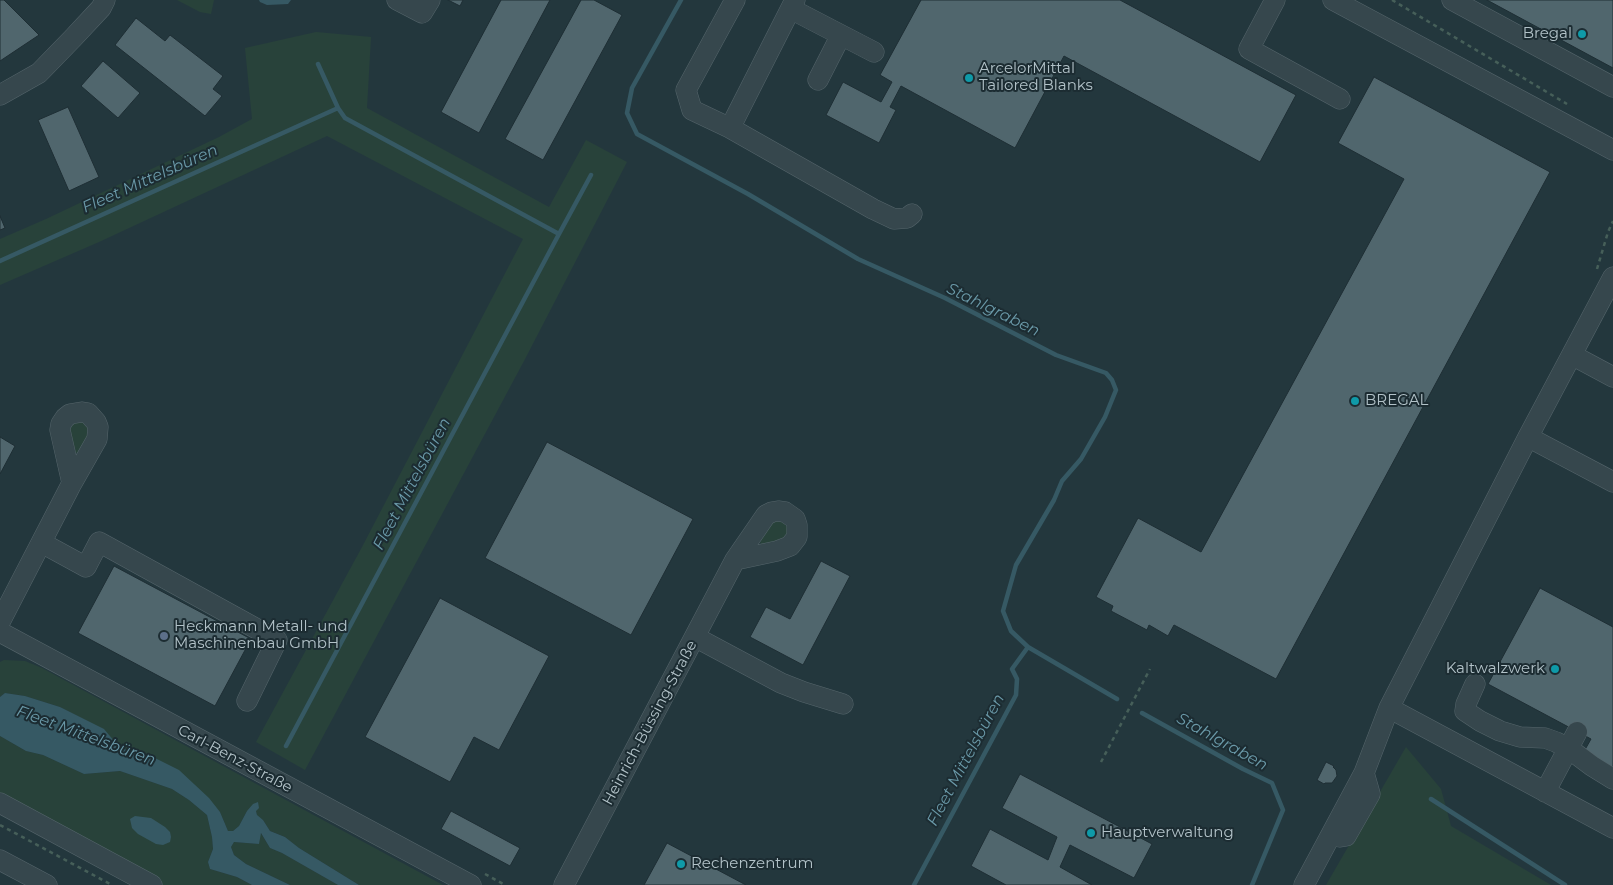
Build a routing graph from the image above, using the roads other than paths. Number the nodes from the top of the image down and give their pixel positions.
1 (105, 0) edge
2 (397, 0) edge
3 (430, 0) edge
4 (735, 0) edge
5 (1275, 0) edge
6 (1333, 0) edge
7 (1452, 0) edge
8 (793, 4) edge
9 (841, 35) junction
10 (874, 52) dead end
11 (818, 80) dead end
12 (1613, 87) edge
13 (0, 95) edge
14 (1340, 100) dead end
15 (730, 128) junction
16 (1613, 150) edge
17 (912, 214) dead end
18 (1604, 276) edge
19 (1572, 355) junction
20 (1613, 377) edge
21 (1528, 437) junction
22 (1613, 482) edge
23 (72, 483) dead end
24 (42, 543) junction
25 (735, 560) dead end
26 (0, 622) edge
27 (0, 632) edge
28 (695, 637) junction
29 (1475, 684) dead end
30 (247, 701) dead end
31 (843, 704) dead end
32 (1389, 708) junction
33 (1573, 740) junction
34 (1613, 779) edge
35 (1545, 792) junction
36 (0, 803) edge
37 (1613, 828) edge
38 (0, 860) edge
39 (47, 885) edge
40 (152, 885) edge
41 (471, 885) edge
42 (564, 885) edge
43 (1304, 885) edge

1 - 13 street
2 - 3 street
4 - 15 street
5 - 14 street
6 - 16 street
7 - 12 street
8 - 9 street
8 - 15 street
9 - 10 street
9 - 11 street
15 - 17 street
18 - 19 street
19 - 20 street
19 - 21 street
21 - 22 street
21 - 32 street
23 - 24 street
24 - 26 street
24 - 30 street
25 - 28 street, Heinrich-Büssing-Straße
27 - 41 street, Carl-Benz-Straße
28 - 31 street
28 - 42 street, Heinrich-Büssing-Straße
29 - 33 street
32 - 35 street
32 - 43 street
33 - 34 street
33 - 35 street
35 - 37 street
36 - 40 street
38 - 39 street

